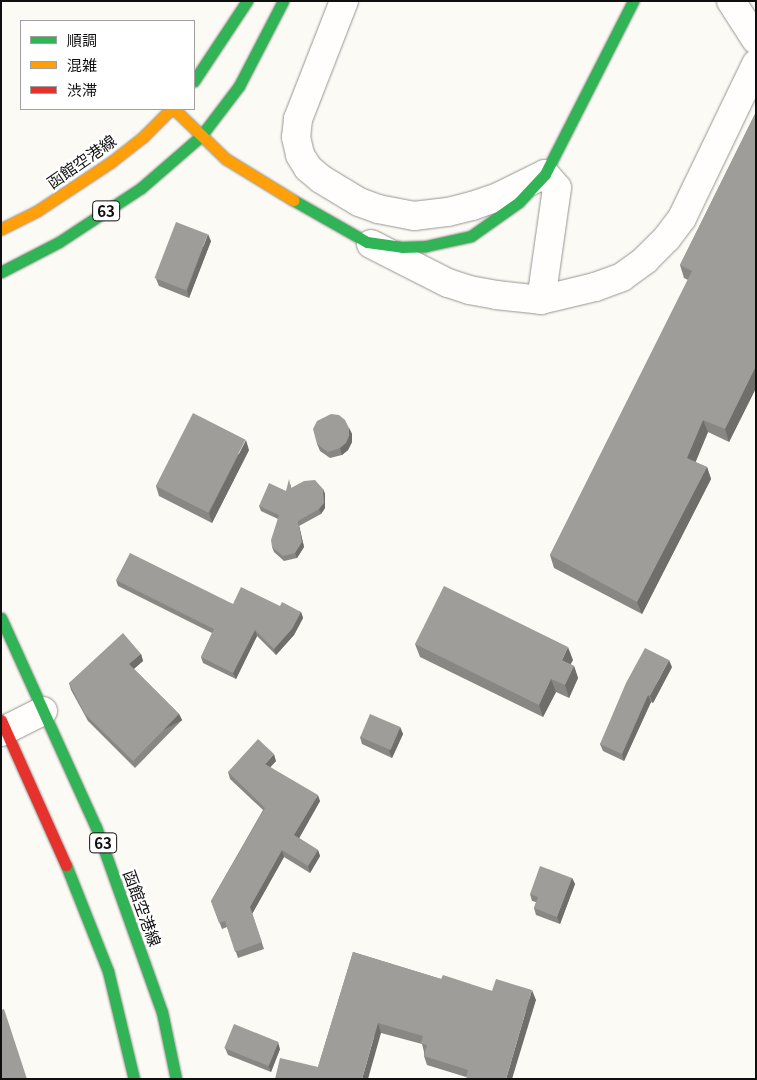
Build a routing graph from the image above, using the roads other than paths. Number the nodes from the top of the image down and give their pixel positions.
1 (247, 1) edge
2 (283, 1) edge
3 (344, 1) edge
4 (633, 1) edge
5 (731, 1) edge
6 (756, 40) edge
7 (756, 64) edge
8 (195, 79) edge
9 (171, 110) edge
10 (173, 110) edge
11 (201, 136) junction
12 (545, 174) junction
13 (1, 228) edge
14 (367, 242) junction
15 (1, 272) edge
16 (541, 300) junction
17 (1, 618) edge
18 (43, 711) junction
19 (3, 727) edge
20 (134, 1079) edge
21 (176, 1079) edge

1 - 8 main road
2 - 11 main road, 63
3 - 12 street
4 - 12 main road
5 - 6 street
7 - 16 street
9 - 13 main road, 函館空港線 / 63
10 - 11 main road
11 - 14 main road
11 - 15 main road, 63
12 - 14 main road
12 - 16 street
14 - 16 street
17 - 18 main road, 函館空港線 / 63
18 - 19 street
18 - 21 main road, 函館空港線 / 63
19 - 20 main road, 63

